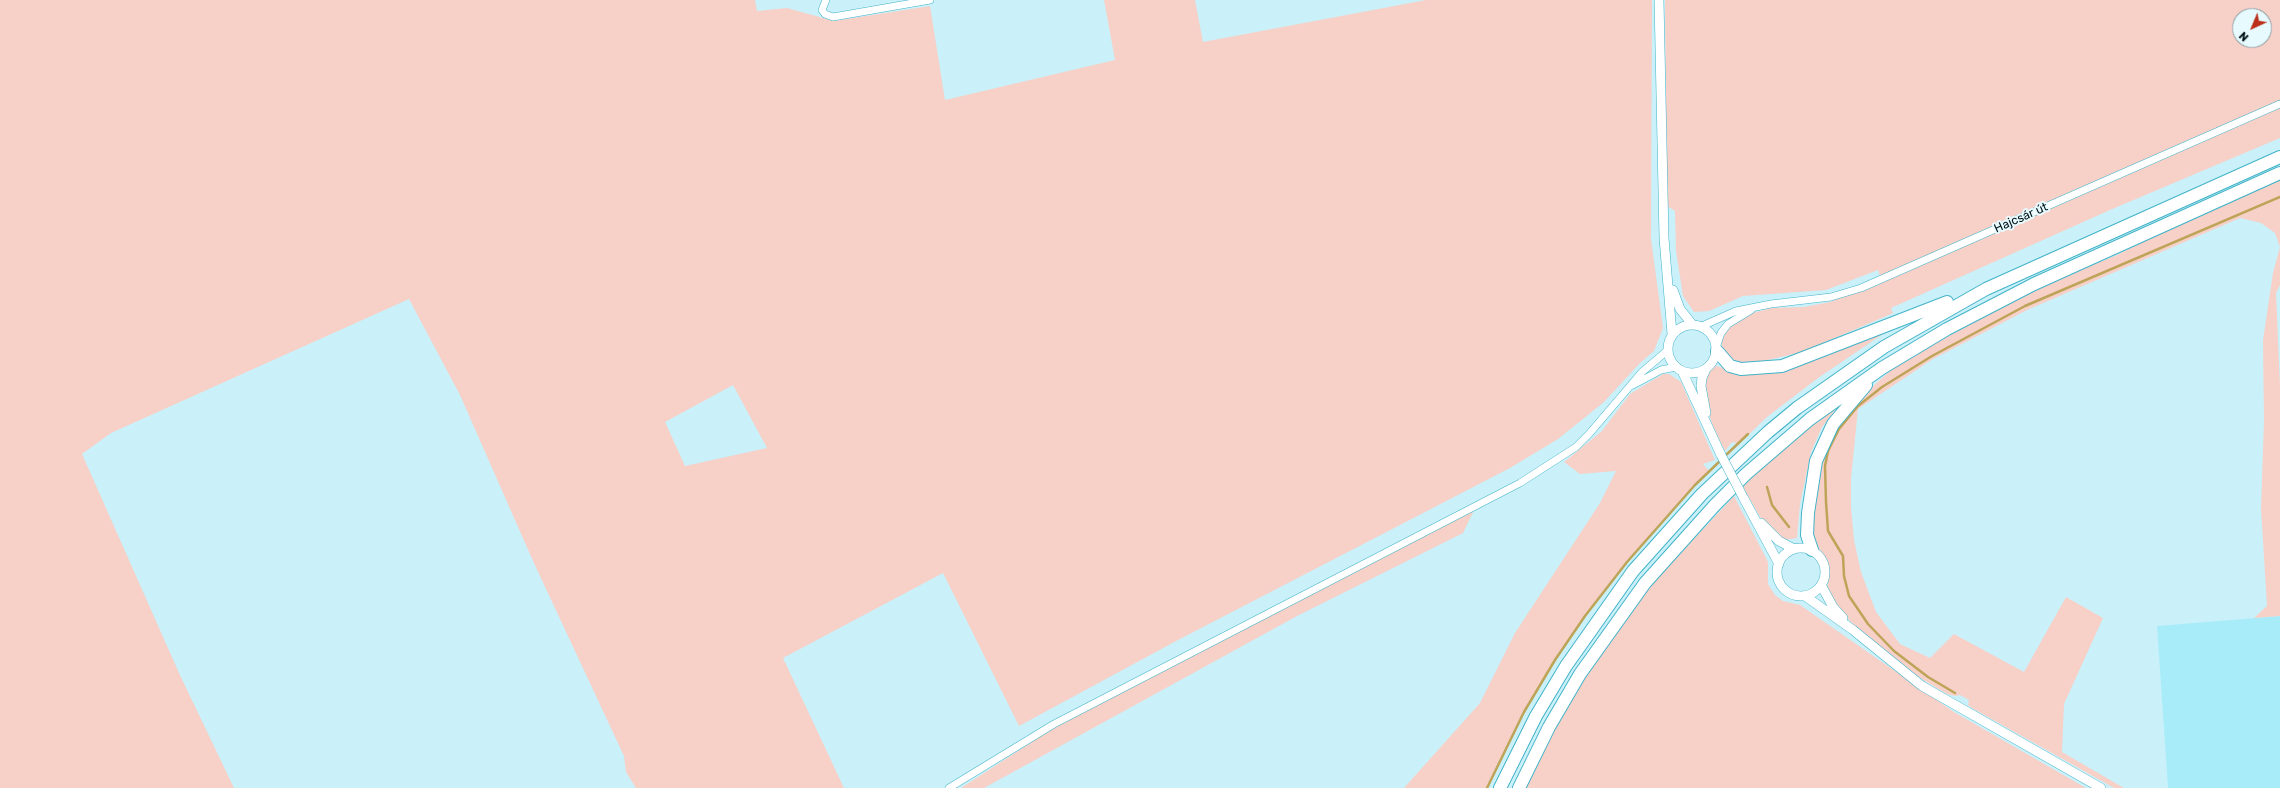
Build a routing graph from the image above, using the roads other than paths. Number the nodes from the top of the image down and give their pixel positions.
1 (826, 0) edge
2 (930, 0) edge
3 (1659, 0) edge
4 (2280, 104) edge
5 (2280, 158) edge
6 (2280, 173) edge
7 (1667, 269) junction
8 (1986, 289) junction
9 (1755, 308) junction
10 (1697, 325) junction
11 (1672, 334) junction
12 (1717, 348) junction
13 (1668, 350) junction
14 (1882, 368) junction
15 (1679, 369) junction
16 (1706, 369) junction
17 (1626, 389) junction
18 (1709, 426) junction
19 (1755, 517) junction
20 (1794, 549) junction
21 (1812, 550) junction
22 (1779, 564) junction
23 (1821, 585) junction
24 (1805, 596) junction
25 (1853, 630) junction
26 (949, 788) edge
27 (1500, 788) edge
28 (1519, 788) edge
29 (2101, 788) edge

1 - 2 street
3 - 7 street
4 - 9 street, Hajcsár út
5 - 8 highway
6 - 14 highway
7 - 10 street
7 - 11 street
8 - 12 highway
8 - 27 highway
9 - 10 street, Hajcsár út
9 - 12 street, Hajcsár út
10 - 11 street
10 - 12 street
11 - 13 street
12 - 16 street
13 - 15 street
13 - 17 street
14 - 21 highway
14 - 28 highway
15 - 16 street
15 - 17 street
15 - 18 street
16 - 18 street
17 - 26 street
18 - 19 street, bridge
19 - 20 street
19 - 22 street
20 - 21 street
20 - 22 street
21 - 23 street
22 - 24 street
23 - 24 street
23 - 25 street
24 - 25 street
25 - 29 street

